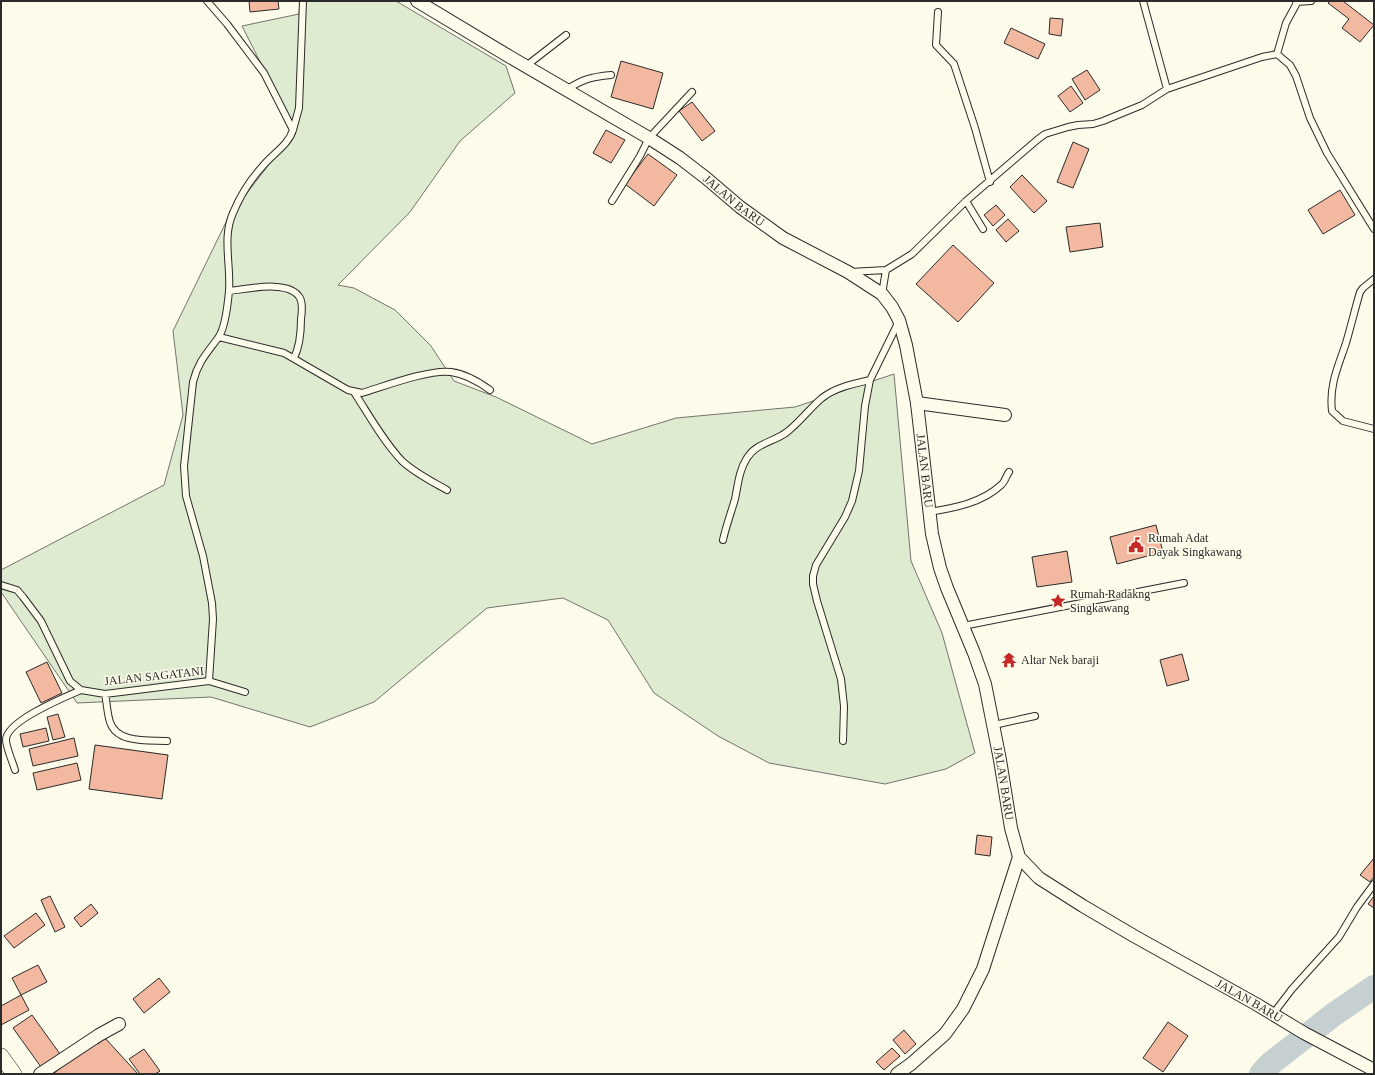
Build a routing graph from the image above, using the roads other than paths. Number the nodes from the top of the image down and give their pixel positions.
1 (206, 1) edge
2 (303, 1) edge
3 (417, 1) edge
4 (1143, 1) edge
5 (1311, 1) edge
6 (1297, 2) edge
7 (938, 12) dead end
8 (566, 35) dead end
9 (1277, 54) junction
10 (526, 66) junction
11 (611, 75) dead end
12 (1167, 88) junction
13 (566, 90) junction
14 (692, 92) dead end
15 (292, 130) junction
16 (649, 138) junction
17 (990, 182) junction
18 (612, 201) dead end
19 (966, 202) junction
20 (983, 229) dead end
21 (1374, 229) edge
22 (886, 270) junction
23 (848, 272) junction
24 (1374, 279) edge
25 (229, 291) junction
26 (882, 294) junction
27 (899, 320) junction
28 (219, 337) junction
29 (294, 358) junction
30 (870, 380) junction
31 (490, 390) dead end
32 (354, 392) junction
33 (917, 403) junction
34 (1005, 415) dead end
35 (1374, 429) edge
36 (1009, 472) dead end
37 (446, 490) dead end
38 (930, 512) junction
39 (723, 540) dead end
40 (1184, 583) dead end
41 (1, 585) edge
42 (962, 626) junction
43 (208, 681) junction
44 (81, 690) junction
45 (245, 692) dead end
46 (105, 694) junction
47 (1035, 716) dead end
48 (994, 725) junction
49 (167, 741) dead end
50 (843, 741) dead end
51 (15, 770) dead end
52 (1019, 857) junction
53 (1374, 884) edge
54 (1273, 1014) junction
55 (118, 1024) dead end
56 (1, 1056) edge
57 (1374, 1070) edge
58 (14, 1074) edge
59 (40, 1074) edge
60 (897, 1074) edge

1 - 15 lane
2 - 15 lane
3 - 10 street, JALAN BARU
4 - 12 lane
5 - 6 lane
6 - 9 lane
7 - 17 lane
8 - 10 lane
9 - 12 lane
9 - 21 lane
10 - 13 street, JALAN BARU
11 - 13 lane
12 - 17 lane
13 - 16 street, JALAN BARU
14 - 16 lane
15 - 25 lane
16 - 18 lane
16 - 23 street, JALAN BARU
17 - 19 lane
19 - 20 lane
19 - 22 lane
22 - 23 lane
22 - 26 lane
23 - 26 street, JALAN BARU
24 - 35 lane
25 - 28 lane
25 - 29 lane
26 - 27 street, JALAN BARU
27 - 30 lane
27 - 33 street, JALAN BARU
28 - 29 lane
28 - 43 lane
29 - 32 lane
30 - 39 lane
30 - 50 lane
31 - 32 lane
32 - 37 lane
33 - 34 street
33 - 38 street, JALAN BARU
36 - 38 lane
38 - 42 street, JALAN BARU
40 - 42 lane
41 - 44 lane
42 - 48 street, JALAN BARU
43 - 45 lane, JALAN SAGATANI
43 - 46 lane, JALAN SAGATANI
44 - 46 lane, JALAN SAGATANI
44 - 51 lane
46 - 49 lane
47 - 48 lane
48 - 52 street, JALAN BARU
52 - 54 street, JALAN BARU
52 - 60 street
53 - 54 lane
54 - 57 street, JALAN BARU
55 - 59 street
56 - 58 street

